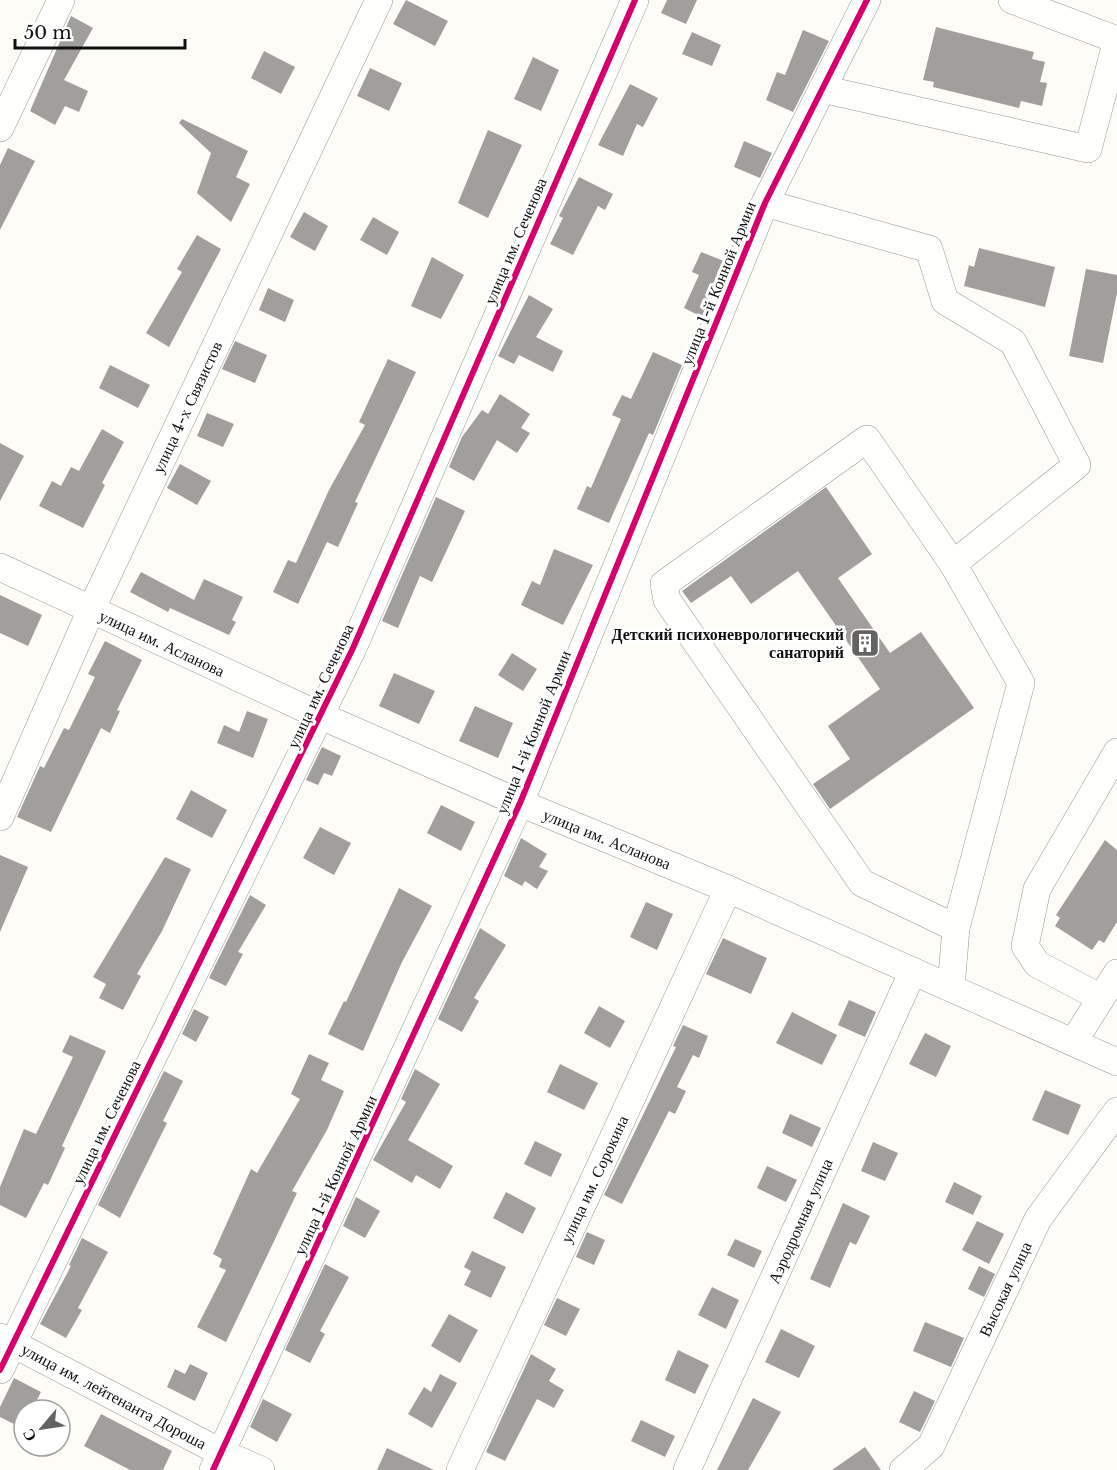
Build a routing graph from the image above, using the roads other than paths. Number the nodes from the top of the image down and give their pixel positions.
1 (61, 0) edge
2 (379, 0) edge
3 (635, 0) edge
4 (867, 0) edge
5 (1012, 0) edge
6 (1117, 40) edge
7 (822, 90) junction
8 (0, 128) edge
9 (765, 203) junction
10 (953, 564) junction
11 (0, 567) edge
12 (91, 610) junction
13 (321, 716) junction
14 (1117, 752) edge
15 (520, 803) junction
16 (0, 817) edge
17 (728, 889) junction
18 (956, 940) junction
19 (913, 971) junction
20 (1117, 973) edge
21 (951, 988) junction
22 (1101, 998) junction
23 (1074, 1041) junction
24 (1117, 1062) edge
25 (1117, 1111) edge
26 (7, 1340) edge
27 (0, 1370) edge
28 (218, 1461) edge
29 (261, 1470) edge
30 (460, 1470) edge
31 (687, 1470) edge
32 (903, 1470) edge

1 - 8 street
2 - 12 street, улица 4-х Связистов
3 - 13 street, улица им. Сеченова
4 - 7 street, улица 1-й Конной Армии
5 - 6 street
6 - 7 street
7 - 9 street, улица 1-й Конной Армии
9 - 10 street
9 - 15 street, улица 1-й Конной Армии
10 - 18 street
10 - 18 street
11 - 12 street, улица им. Асланова
12 - 13 street, улица им. Асланова
12 - 16 street, улица 4-х Связистов
13 - 15 street, улица им. Асланова
13 - 26 street, улица им. Сеченова
14 - 22 street
15 - 17 street, улица им. Асланова
15 - 28 street, улица 1-й Конной Армии
17 - 19 street, улица им. Асланова
17 - 30 street, улица им. Сорокина
18 - 21 street
19 - 21 street, улица им. Асланова
19 - 31 street, Аэродромная улица
20 - 22 street
21 - 23 street, улица им. Асланова
22 - 23 street
23 - 24 street, улица им. Асланова
25 - 32 street, Высокая улица
26 - 27 street, улица им. Сеченова
26 - 28 street, улица им. лейтенанта Дороша
28 - 29 street, улица им. лейтенанта Дороша

